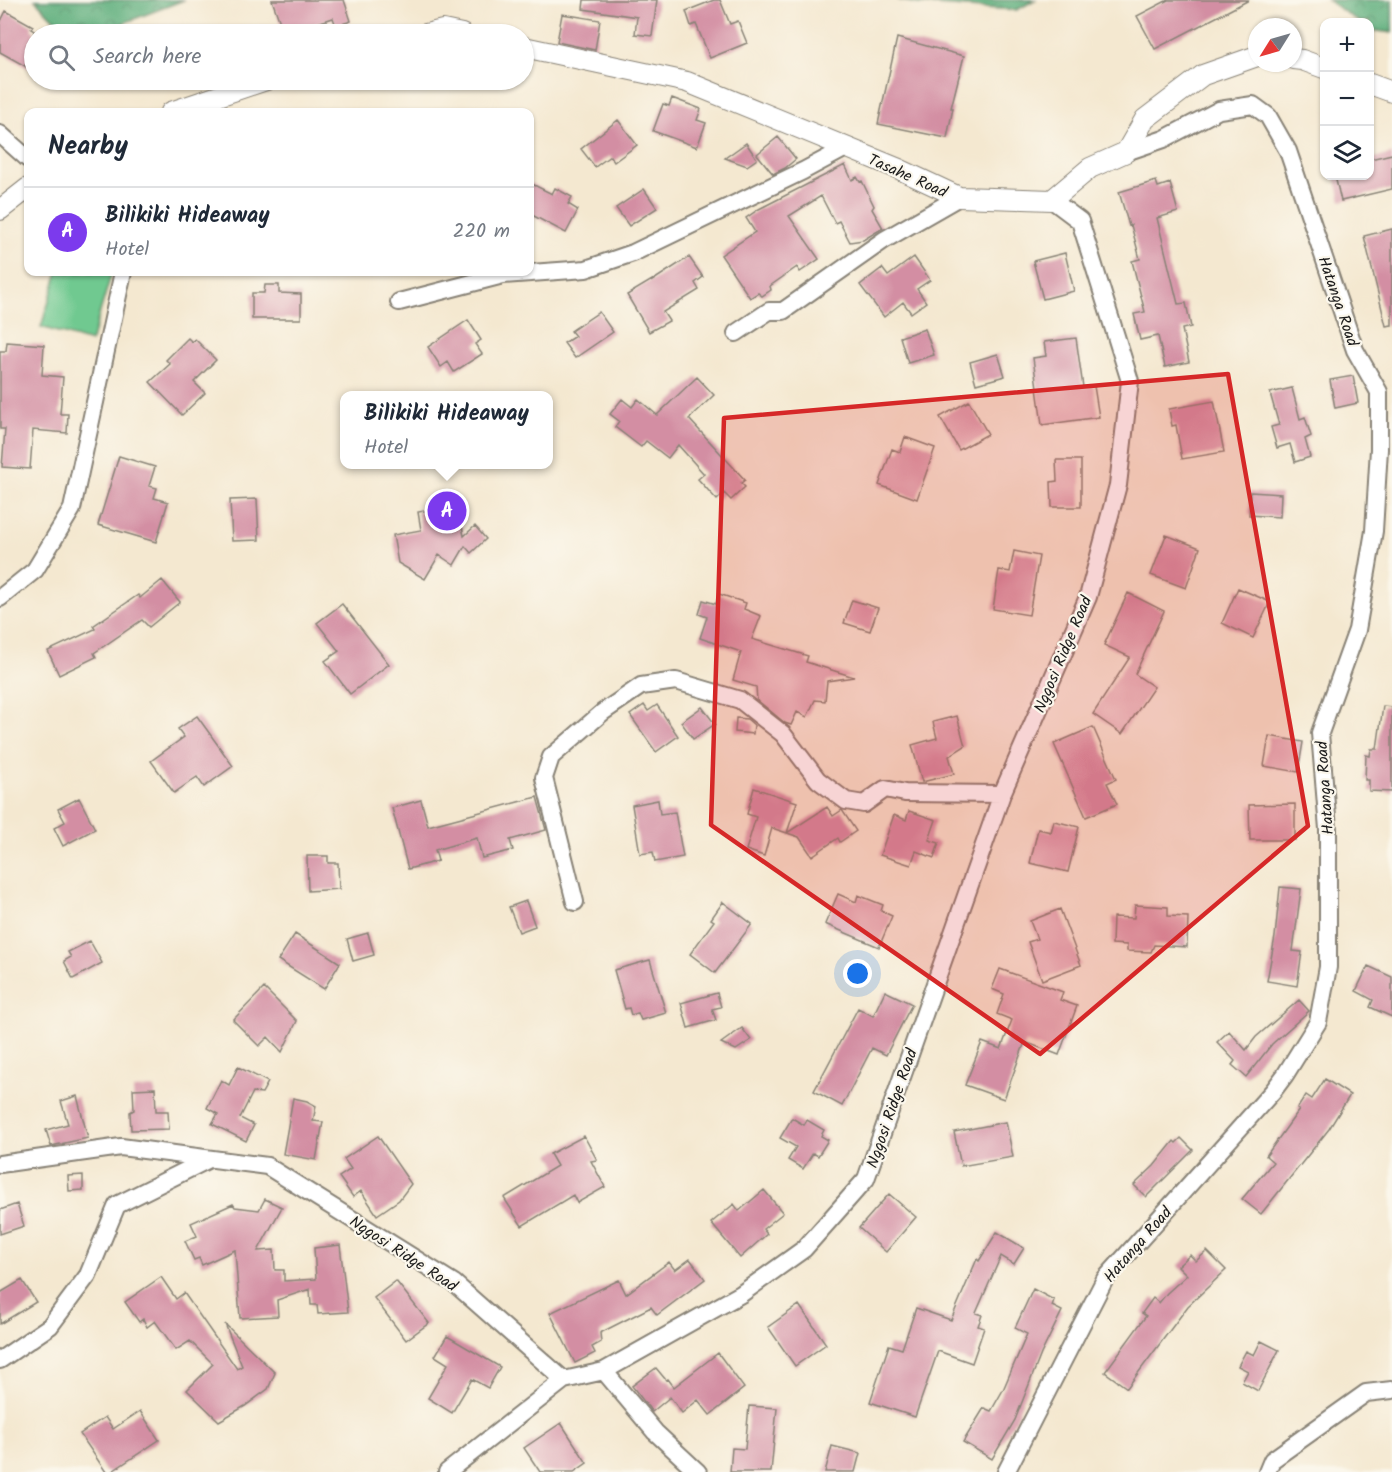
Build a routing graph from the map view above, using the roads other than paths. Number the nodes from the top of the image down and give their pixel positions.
1 (534, 49) edge
2 (1248, 59) edge
3 (1302, 60) edge
4 (1320, 67) edge
5 (1374, 85) edge
6 (236, 90) edge
7 (1392, 92) edge
8 (183, 108) edge
9 (0, 134) edge
10 (846, 148) junction
11 (1126, 152) junction
12 (24, 155) edge
13 (24, 191) edge
14 (959, 197) junction
15 (1052, 200) junction
16 (0, 210) edge
17 (534, 273) edge
18 (122, 276) edge
19 (499, 276) edge
20 (399, 302) dead end
21 (736, 333) dead end
22 (0, 598) edge
23 (1002, 794) junction
24 (575, 902) dead end
25 (207, 1160) junction
26 (0, 1164) edge
27 (0, 1360) edge
28 (604, 1371) junction
29 (564, 1380) junction
30 (1392, 1390) edge
31 (447, 1472) edge
32 (698, 1472) edge
33 (1006, 1472) edge
34 (1267, 1472) edge

1 - 10 street, Tasahe Road
2 - 11 street
3 - 4 street
5 - 7 street
6 - 8 street
9 - 12 street
10 - 14 street, Tasahe Road
10 - 17 street
11 - 15 street
11 - 33 street, Hatanga Road
13 - 16 street
14 - 15 street, Tasahe Road
14 - 21 street
15 - 23 street, Nggosi Ridge Road
18 - 22 street
19 - 20 street
23 - 24 street
23 - 28 street, Nggosi Ridge Road
25 - 26 street, Nggosi Ridge Road
25 - 27 street
25 - 29 street, Nggosi Ridge Road
28 - 29 street, Nggosi Ridge Road
28 - 32 street
29 - 31 street
30 - 34 street

